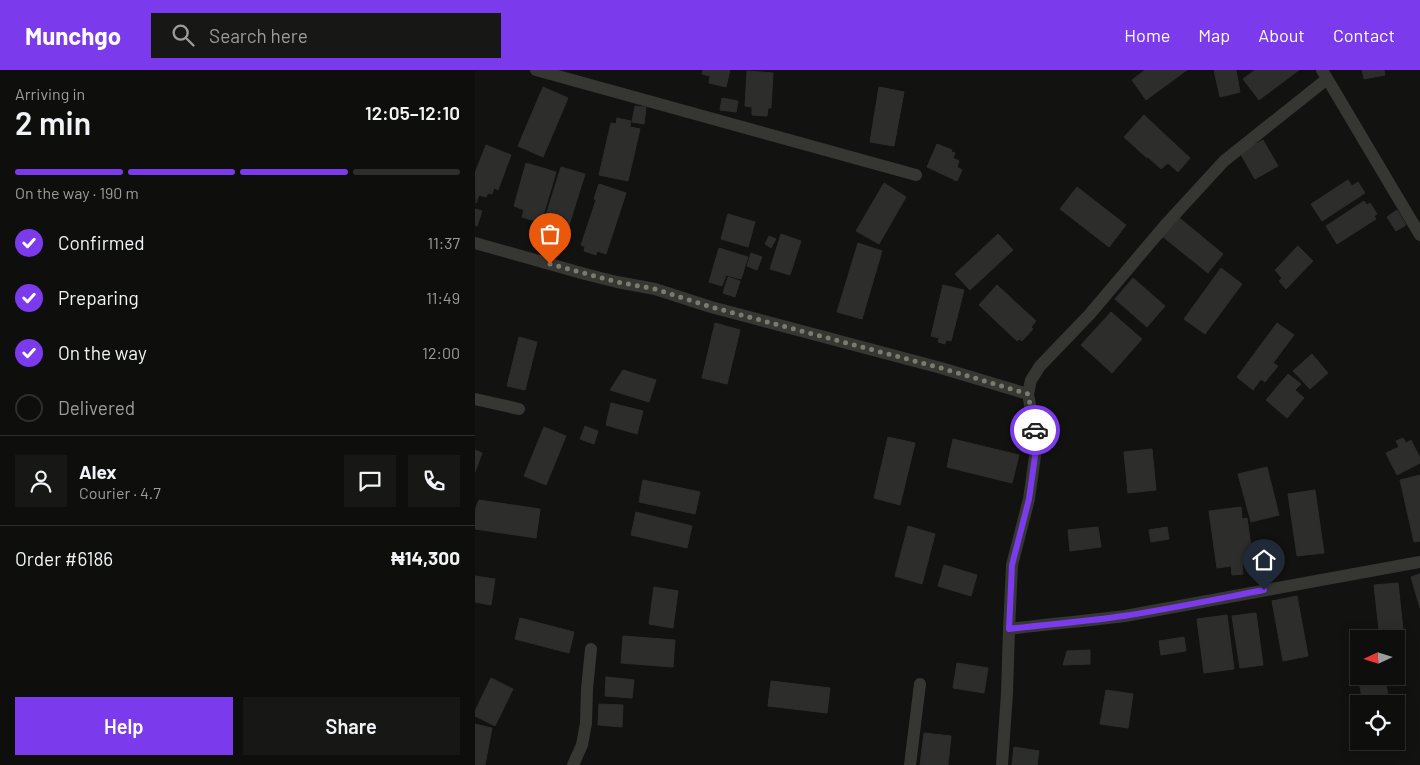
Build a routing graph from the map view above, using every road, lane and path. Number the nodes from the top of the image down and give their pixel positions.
1 (536, 70) edge
2 (1324, 74) edge
3 (916, 176) dead end
4 (1420, 235) edge
5 (475, 243) edge
6 (1028, 394) junction
7 (475, 399) edge
8 (519, 409) dead end
9 (1420, 562) edge
10 (1009, 629) junction
11 (591, 649) dead end
12 (920, 684) dead end
13 (573, 765) edge
14 (910, 765) edge
15 (1002, 765) edge

1 - 3 street
2 - 4 street
2 - 6 street
5 - 6 street
6 - 10 street
7 - 8 street
9 - 10 street
10 - 15 street
11 - 13 street
12 - 14 street

